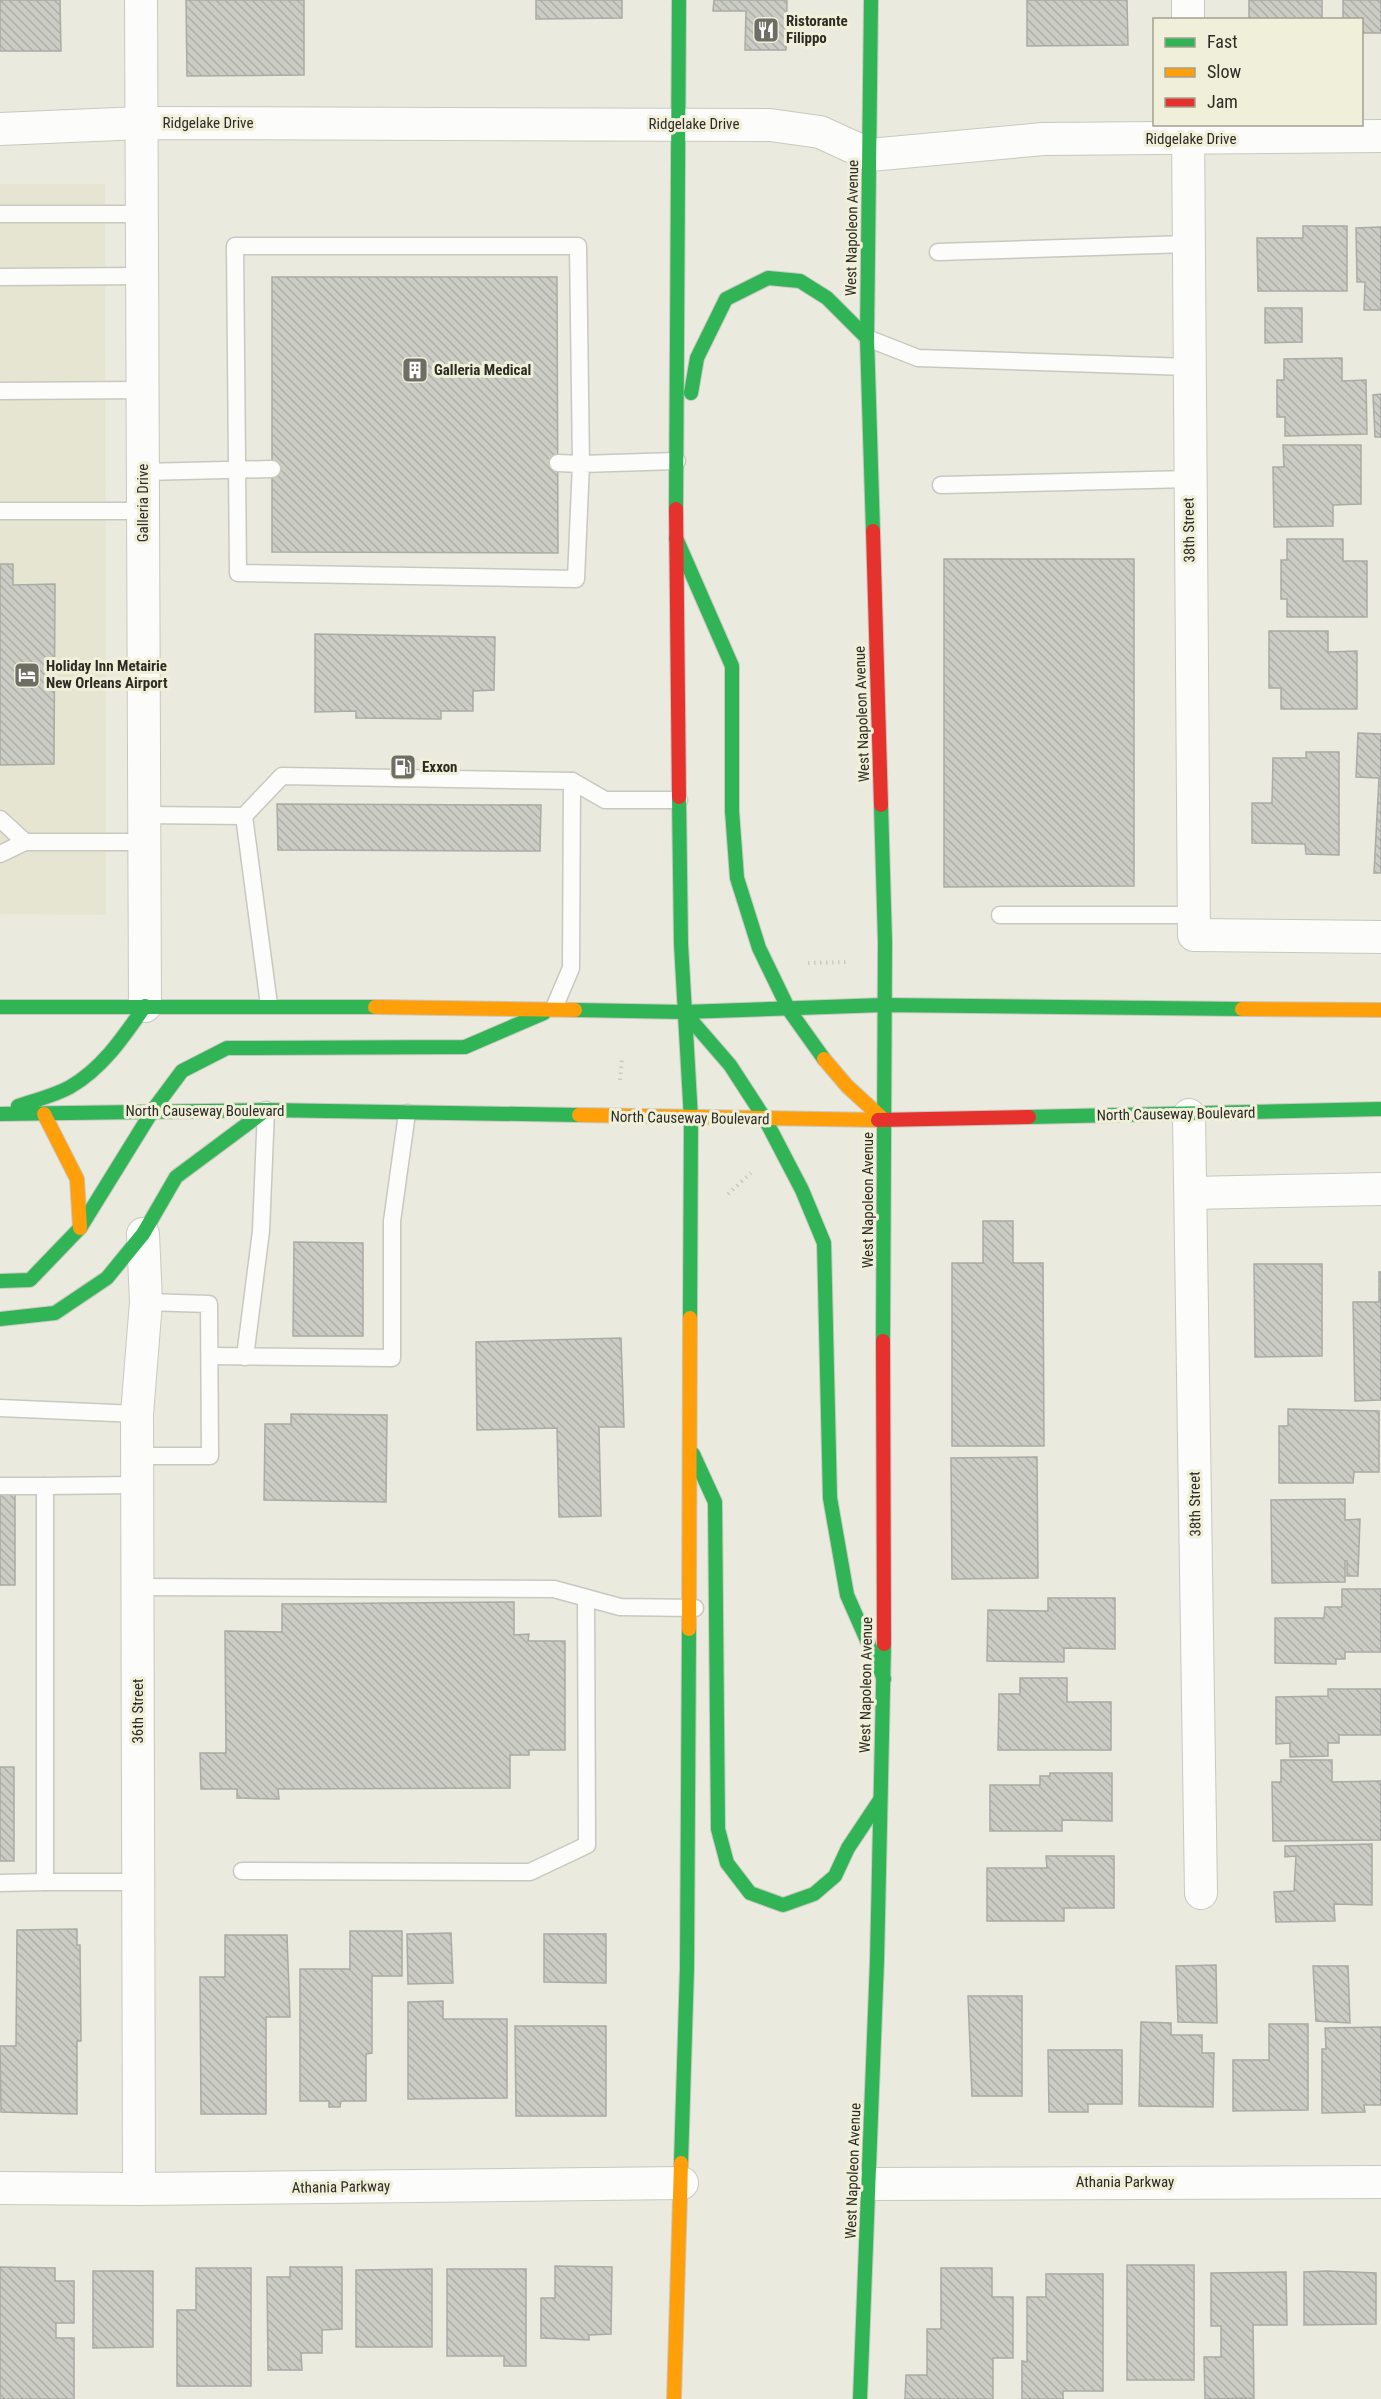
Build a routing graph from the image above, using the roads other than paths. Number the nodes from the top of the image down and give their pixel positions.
1 (141, 0) edge
2 (679, 0) edge
3 (872, 0) edge
4 (1188, 0) edge
5 (1188, 18) edge
6 (141, 123) junction
7 (681, 124) junction
8 (0, 129) edge
9 (1188, 132) edge
10 (1381, 136) edge
11 (870, 155) junction
12 (0, 214) edge
13 (141, 214) junction
14 (1188, 244) junction
15 (938, 252) dead end
16 (142, 276) junction
17 (0, 277) edge
18 (867, 338) junction
19 (1189, 367) junction
20 (142, 390) junction
21 (0, 391) edge
22 (677, 461) junction
23 (558, 463) dead end
24 (581, 464) junction
25 (272, 469) dead end
26 (237, 470) junction
27 (142, 472) junction
28 (1189, 479) junction
29 (941, 485) dead end
30 (0, 511) edge
31 (143, 511) junction
32 (676, 538) junction
33 (572, 781) junction
34 (679, 800) junction
35 (244, 816) junction
36 (0, 819) edge
37 (144, 828) junction
38 (25, 842) junction
39 (0, 854) edge
40 (1000, 915) dead end
41 (1193, 925) junction
42 (1381, 937) edge
43 (269, 1005) junction
44 (883, 1005) junction
45 (2, 1006) edge
46 (145, 1006) junction
47 (554, 1008) junction
48 (789, 1010) junction
49 (1381, 1010) edge
50 (684, 1012) junction
51 (1381, 1109) edge
52 (153, 1110) junction
53 (266, 1110) junction
54 (0, 1113) edge
55 (407, 1113) junction
56 (44, 1114) junction
57 (1189, 1115) junction
58 (691, 1119) junction
59 (765, 1119) junction
60 (884, 1120) junction
61 (1381, 1189) edge
62 (1191, 1193) junction
63 (80, 1228) junction
64 (143, 1234) junction
65 (0, 1281) edge
66 (146, 1302) junction
67 (0, 1319) edge
68 (210, 1356) junction
69 (245, 1357) junction
70 (0, 1408) edge
71 (136, 1414) junction
72 (690, 1447) junction
73 (136, 1470) junction
74 (0, 1486) edge
75 (45, 1486) junction
76 (137, 1587) junction
77 (586, 1598) junction
78 (689, 1608) junction
79 (717, 1608) junction
80 (884, 1679) junction
81 (880, 1800) junction
82 (242, 1871) dead end
83 (45, 1882) junction
84 (138, 1882) junction
85 (0, 1883) edge
86 (1201, 1893) dead end
87 (1381, 2182) edge
88 (682, 2183) junction
89 (868, 2184) junction
90 (0, 2188) edge
91 (139, 2189) junction
92 (674, 2399) edge
93 (860, 2399) edge

1 - 6 street, Galleria Drive
2 - 7 main road
3 - 11 main road, West Napoleon Avenue
4 - 5 street
6 - 7 street, Ridgelake Drive
6 - 8 street, Ridgelake Drive
6 - 13 street, Galleria Drive
7 - 11 street, Ridgelake Drive
7 - 22 main road
9 - 10 street, Ridgelake Drive
9 - 11 street, Ridgelake Drive
9 - 14 street, 38th Street
11 - 18 main road, West Napoleon Avenue
12 - 13 lane
13 - 16 street, Galleria Drive
14 - 15 lane
14 - 19 street, 38th Street
16 - 17 lane
16 - 20 street, Galleria Drive
18 - 19 lane
18 - 22 main road
18 - 44 main road, West Napoleon Avenue
19 - 28 street, 38th Street
20 - 21 lane
20 - 27 street, Galleria Drive
22 - 24 lane
22 - 32 main road
23 - 24 lane
24 - 26 lane
24 - 26 lane
25 - 26 lane
26 - 27 lane
27 - 31 street, Galleria Drive
28 - 29 lane
28 - 41 street, 38th Street
30 - 31 lane
31 - 37 street, Galleria Drive
32 - 34 main road
32 - 48 main road
33 - 34 lane
33 - 35 lane
33 - 47 lane
34 - 50 main road
35 - 37 lane
35 - 43 lane
36 - 38 lane
37 - 38 lane
37 - 46 street, Galleria Drive
38 - 39 lane
40 - 41 lane
41 - 42 street
43 - 46 main road
43 - 47 main road
44 - 48 main road
44 - 49 main road
44 - 60 main road, West Napoleon Avenue
45 - 46 main road
46 - 54 main road
47 - 50 main road
47 - 52 main road
48 - 50 main road
48 - 60 main road
50 - 58 main road
50 - 59 main road
51 - 57 main road, North Causeway Boulevard
52 - 53 main road, North Causeway Boulevard
52 - 56 main road, North Causeway Boulevard
52 - 63 main road
53 - 55 main road, North Causeway Boulevard
53 - 64 main road
53 - 69 lane
54 - 56 main road, North Causeway Boulevard
55 - 58 main road, North Causeway Boulevard
55 - 69 lane
56 - 63 main road
57 - 60 main road, North Causeway Boulevard
57 - 62 street, 38th Street
58 - 59 main road, North Causeway Boulevard
58 - 72 main road
59 - 60 main road, North Causeway Boulevard
59 - 80 main road
60 - 80 main road, West Napoleon Avenue
61 - 62 street
62 - 86 street, 38th Street
63 - 65 main road
64 - 66 street, 36th Street
64 - 67 main road
66 - 68 lane
66 - 71 street, 36th Street
68 - 69 lane
68 - 73 lane
70 - 71 lane
71 - 73 street, 36th Street
72 - 78 main road
72 - 79 main road
73 - 75 lane
73 - 76 street, 36th Street
74 - 75 lane
75 - 83 lane
76 - 77 lane
76 - 84 street, 36th Street
77 - 78 lane
77 - 82 lane
78 - 79 lane
78 - 88 main road
79 - 81 main road
80 - 81 main road, West Napoleon Avenue
81 - 89 main road, West Napoleon Avenue
83 - 84 lane
83 - 85 lane
84 - 91 street, 36th Street
87 - 89 street, Athania Parkway
88 - 91 street, Athania Parkway
88 - 92 main road
89 - 93 main road, West Napoleon Avenue
90 - 91 street, Athania Parkway

